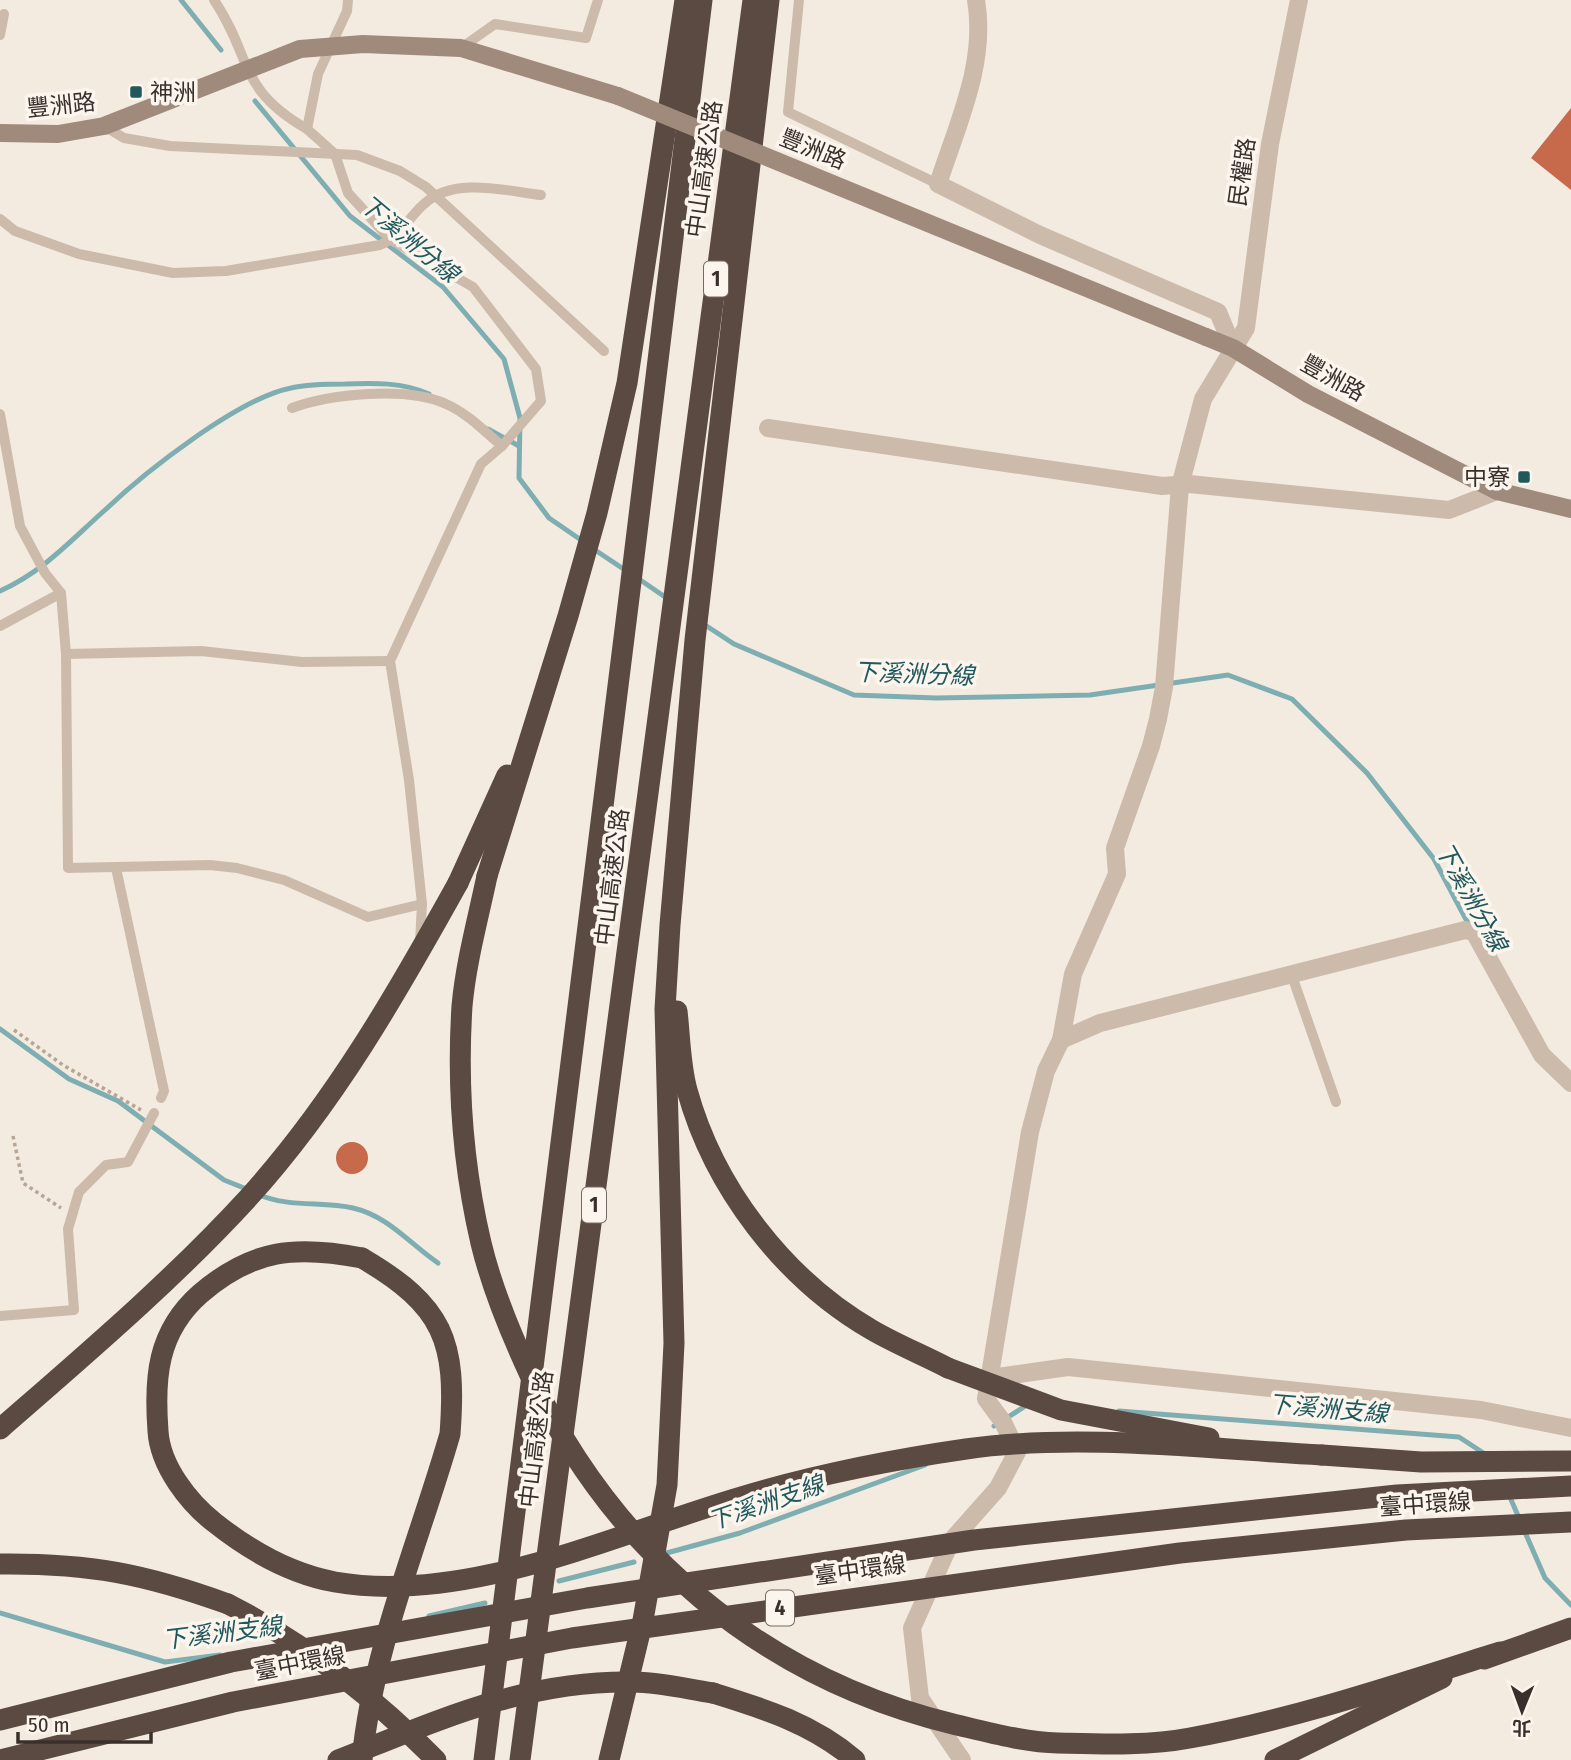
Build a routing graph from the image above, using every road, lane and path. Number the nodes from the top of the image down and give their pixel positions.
1 (214, 0) edge
2 (348, 0) edge
3 (598, 0) edge
4 (685, 0) edge
5 (702, 0) edge
6 (753, 0) edge
7 (769, 0) edge
8 (799, 0) edge
9 (976, 0) edge
10 (1299, 0) edge
11 (4, 14) dead end
12 (0, 35) edge
13 (331, 47) junction
14 (461, 48) junction
15 (245, 68) junction
16 (104, 126) junction
17 (307, 129) junction
18 (0, 133) edge
19 (335, 154) junction
20 (938, 184) junction
21 (541, 195) dead end
22 (437, 196) junction
23 (0, 219) edge
24 (391, 240) junction
25 (1233, 348) junction
26 (604, 351) dead end
27 (292, 408) dead end
28 (0, 414) edge
29 (768, 428) dead end
30 (502, 446) junction
31 (1180, 485) junction
32 (1497, 491) junction
33 (1571, 509) edge
34 (59, 590) junction
35 (0, 626) edge
36 (66, 654) junction
37 (390, 661) junction
38 (511, 781) junction
39 (116, 868) junction
40 (422, 904) junction
41 (670, 925) junction
42 (1291, 973) junction
43 (14, 1030) dead end
44 (1061, 1040) junction
45 (1571, 1083) edge
46 (161, 1098) dead end
47 (1336, 1102) dead end
48 (153, 1115) joint
49 (13, 1136) dead end
50 (71, 1214) junction
51 (0, 1316) edge
52 (990, 1378) junction
53 (1571, 1428) edge
54 (0, 1429) edge
55 (0, 1437) edge
56 (1322, 1455) junction
57 (1571, 1461) edge
58 (1571, 1486) edge
59 (1571, 1522) edge
60 (0, 1564) edge
61 (1571, 1628) edge
62 (1500, 1651) junction
63 (0, 1720) edge
64 (0, 1760) edge
65 (338, 1760) edge
66 (362, 1760) edge
67 (436, 1760) edge
68 (484, 1760) edge
69 (520, 1760) edge
70 (609, 1760) edge
71 (855, 1760) edge
72 (962, 1760) edge
73 (1275, 1760) edge

1 - 15 lane
2 - 13 lane
3 - 14 lane
4 - 38 highway
5 - 68 highway, 中山高速公路 / 1
6 - 69 highway, 中山高速公路 / 1
7 - 41 highway
8 - 20 lane
9 - 20 street
10 - 25 street, 民權路
11 - 12 lane
13 - 14 street, 豐洲路
13 - 15 street, 豐洲路
13 - 17 lane
14 - 25 street, 豐洲路, bridge
15 - 16 street, 豐洲路
15 - 17 lane
16 - 18 street, 豐洲路
16 - 19 lane
17 - 19 lane
19 - 22 lane
19 - 24 lane
20 - 25 street
21 - 22 lane
22 - 24 lane
22 - 26 lane
23 - 24 lane
24 - 30 lane
25 - 31 street, 民權路
25 - 32 street, 豐洲路
27 - 30 lane
28 - 34 lane
29 - 31 street
30 - 37 lane
31 - 32 street
31 - 44 street, 民權路
32 - 33 street, 豐洲路
34 - 35 lane
34 - 36 lane
36 - 37 lane
36 - 39 lane
37 - 40 lane
38 - 54 highway, bridge
38 - 62 highway, bridge
39 - 40 lane
39 - 46 lane
40 - 55 lane
41 - 56 highway, bridge
41 - 70 highway
42 - 44 street
42 - 45 street
42 - 47 lane
43 - 48 path
44 - 52 street, 民權路
48 - 50 lane
49 - 50 path
50 - 51 lane
52 - 53 street
52 - 72 street, 民權路
56 - 57 highway
56 - 66 highway, bridge
58 - 63 highway, 臺中環線 / 4, bridge
59 - 64 highway, 臺中環線 / 4, bridge
60 - 67 highway, bridge
61 - 62 highway
62 - 73 highway, bridge
65 - 71 highway, bridge

